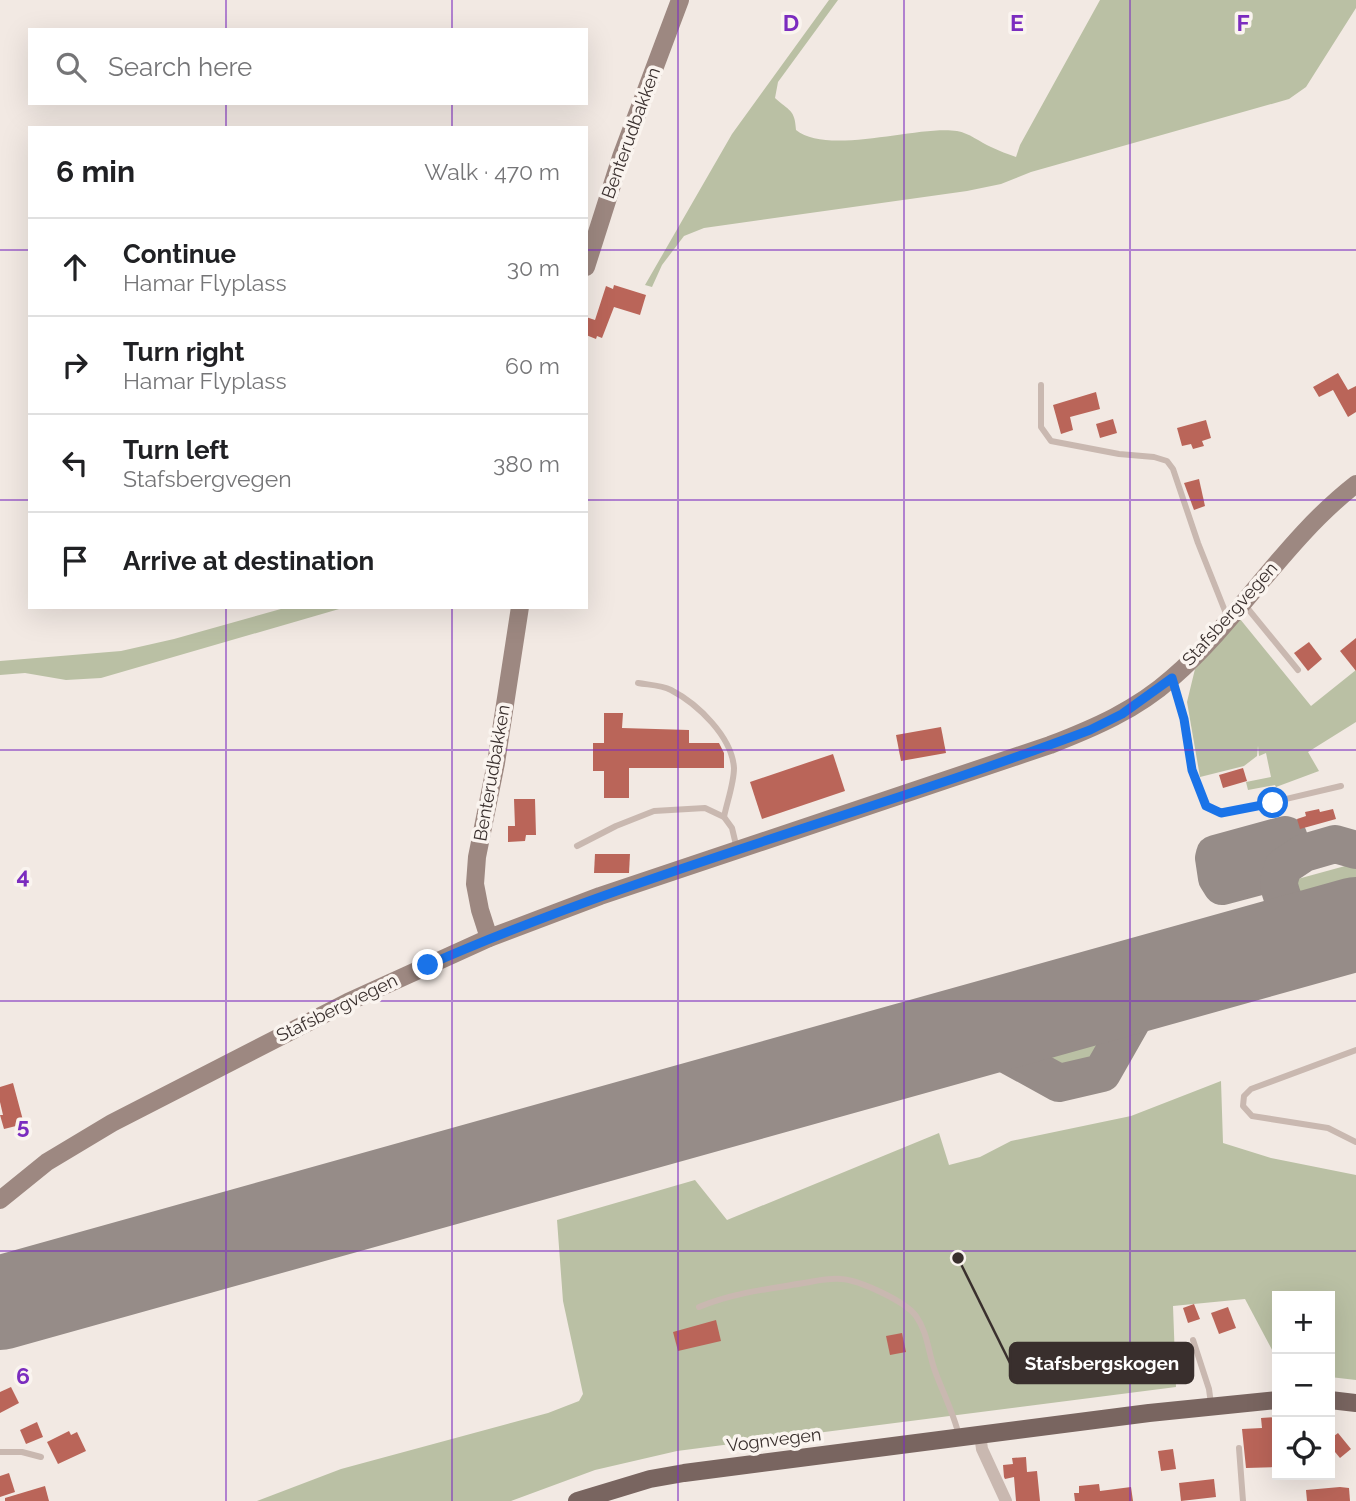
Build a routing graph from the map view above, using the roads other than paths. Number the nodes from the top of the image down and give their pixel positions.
1 (680, 0) edge
2 (588, 261) edge
3 (1041, 385) dead end
4 (1356, 484) edge
5 (1243, 602) junction
6 (520, 609) edge
7 (1228, 618) junction
8 (1298, 670) dead end
9 (1172, 678) junction
10 (638, 683) dead end
11 (1341, 786) dead end
12 (724, 817) junction
13 (578, 846) dead end
14 (738, 850) junction
15 (489, 938) junction
16 (1356, 1050) edge
17 (1356, 1142) edge
18 (0, 1200) edge
19 (699, 1307) dead end
20 (1193, 1340) dead end
21 (1272, 1400) edge
22 (1335, 1401) edge
23 (1356, 1403) edge
24 (1211, 1405) junction
25 (980, 1434) junction
26 (959, 1437) junction
27 (1239, 1448) dead end
28 (0, 1451) edge
29 (41, 1457) dead end
30 (597, 1498) edge
31 (577, 1501) edge
32 (1006, 1501) edge
33 (1242, 1501) edge

1 - 2 main road, Benterudbakken
3 - 7 lane
4 - 5 main road, Stafsbergvegen
5 - 7 main road, Stafsbergvegen
5 - 8 lane
6 - 15 main road, Benterudbakken
7 - 9 main road, Stafsbergvegen
9 - 11 lane
9 - 14 main road, Stafsbergvegen
10 - 12 lane
12 - 13 lane
12 - 14 lane
14 - 15 main road, Stafsbergvegen
15 - 18 main road, Stafsbergvegen
16 - 17 lane
19 - 26 lane
20 - 24 lane
21 - 24 main road, Vognvegen
22 - 23 main road
24 - 25 main road, Vognvegen
25 - 26 main road, Vognvegen
25 - 32 street
26 - 30 main road, Vognvegen
27 - 33 lane
28 - 29 lane
30 - 31 main road, Vognvegen

